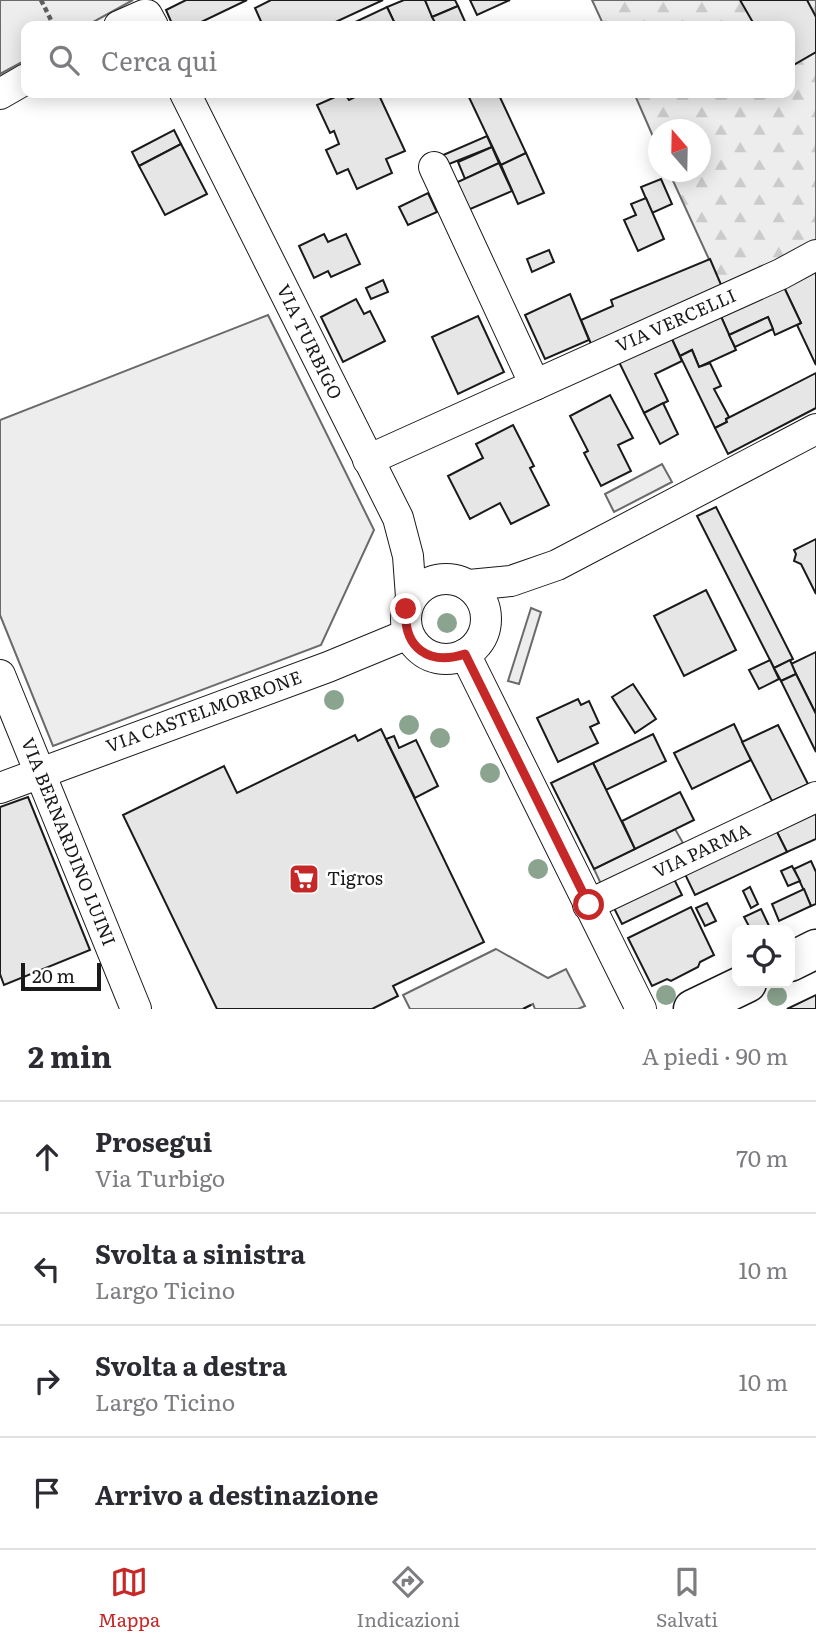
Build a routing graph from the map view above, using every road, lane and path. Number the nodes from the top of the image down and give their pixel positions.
1 (41, 0) edge
2 (35, 4) dead end
3 (52, 21) edge
4 (128, 21) edge
5 (150, 21) edge
6 (21, 82) edge
7 (0, 94) edge
8 (188, 98) edge
9 (433, 167) dead end
10 (816, 256) edge
11 (535, 385) junction
12 (816, 429) edge
13 (368, 460) junction
14 (469, 585) junction
15 (411, 597) junction
16 (408, 634) junction
17 (465, 654) junction
18 (0, 675) edge
19 (40, 773) junction
20 (0, 788) edge
21 (816, 797) edge
22 (589, 905) junction
23 (816, 949) edge
24 (795, 960) edge
25 (737, 988) edge
26 (136, 1009) edge
27 (641, 1009) edge
28 (693, 1009) edge

1 - 2 path
1 - 3 path
4 - 5 street
6 - 7 street
8 - 13 street, VIA TURBIGO
9 - 11 street
10 - 11 street, VIA VERCELLI
11 - 13 street, VIA VERCELLI
12 - 14 street
13 - 15 street, VIA TURBIGO
14 - 15 street
14 - 17 street
15 - 16 street
16 - 17 street
16 - 19 street, VIA CASTELMORRONE
17 - 22 street
18 - 19 street, VIA BERNARDINO LUINI
19 - 20 street, VIA CASTELMORRONE
19 - 26 street, VIA BERNARDINO LUINI
21 - 22 street, VIA PARMA
22 - 27 street
23 - 24 main road
25 - 28 main road

